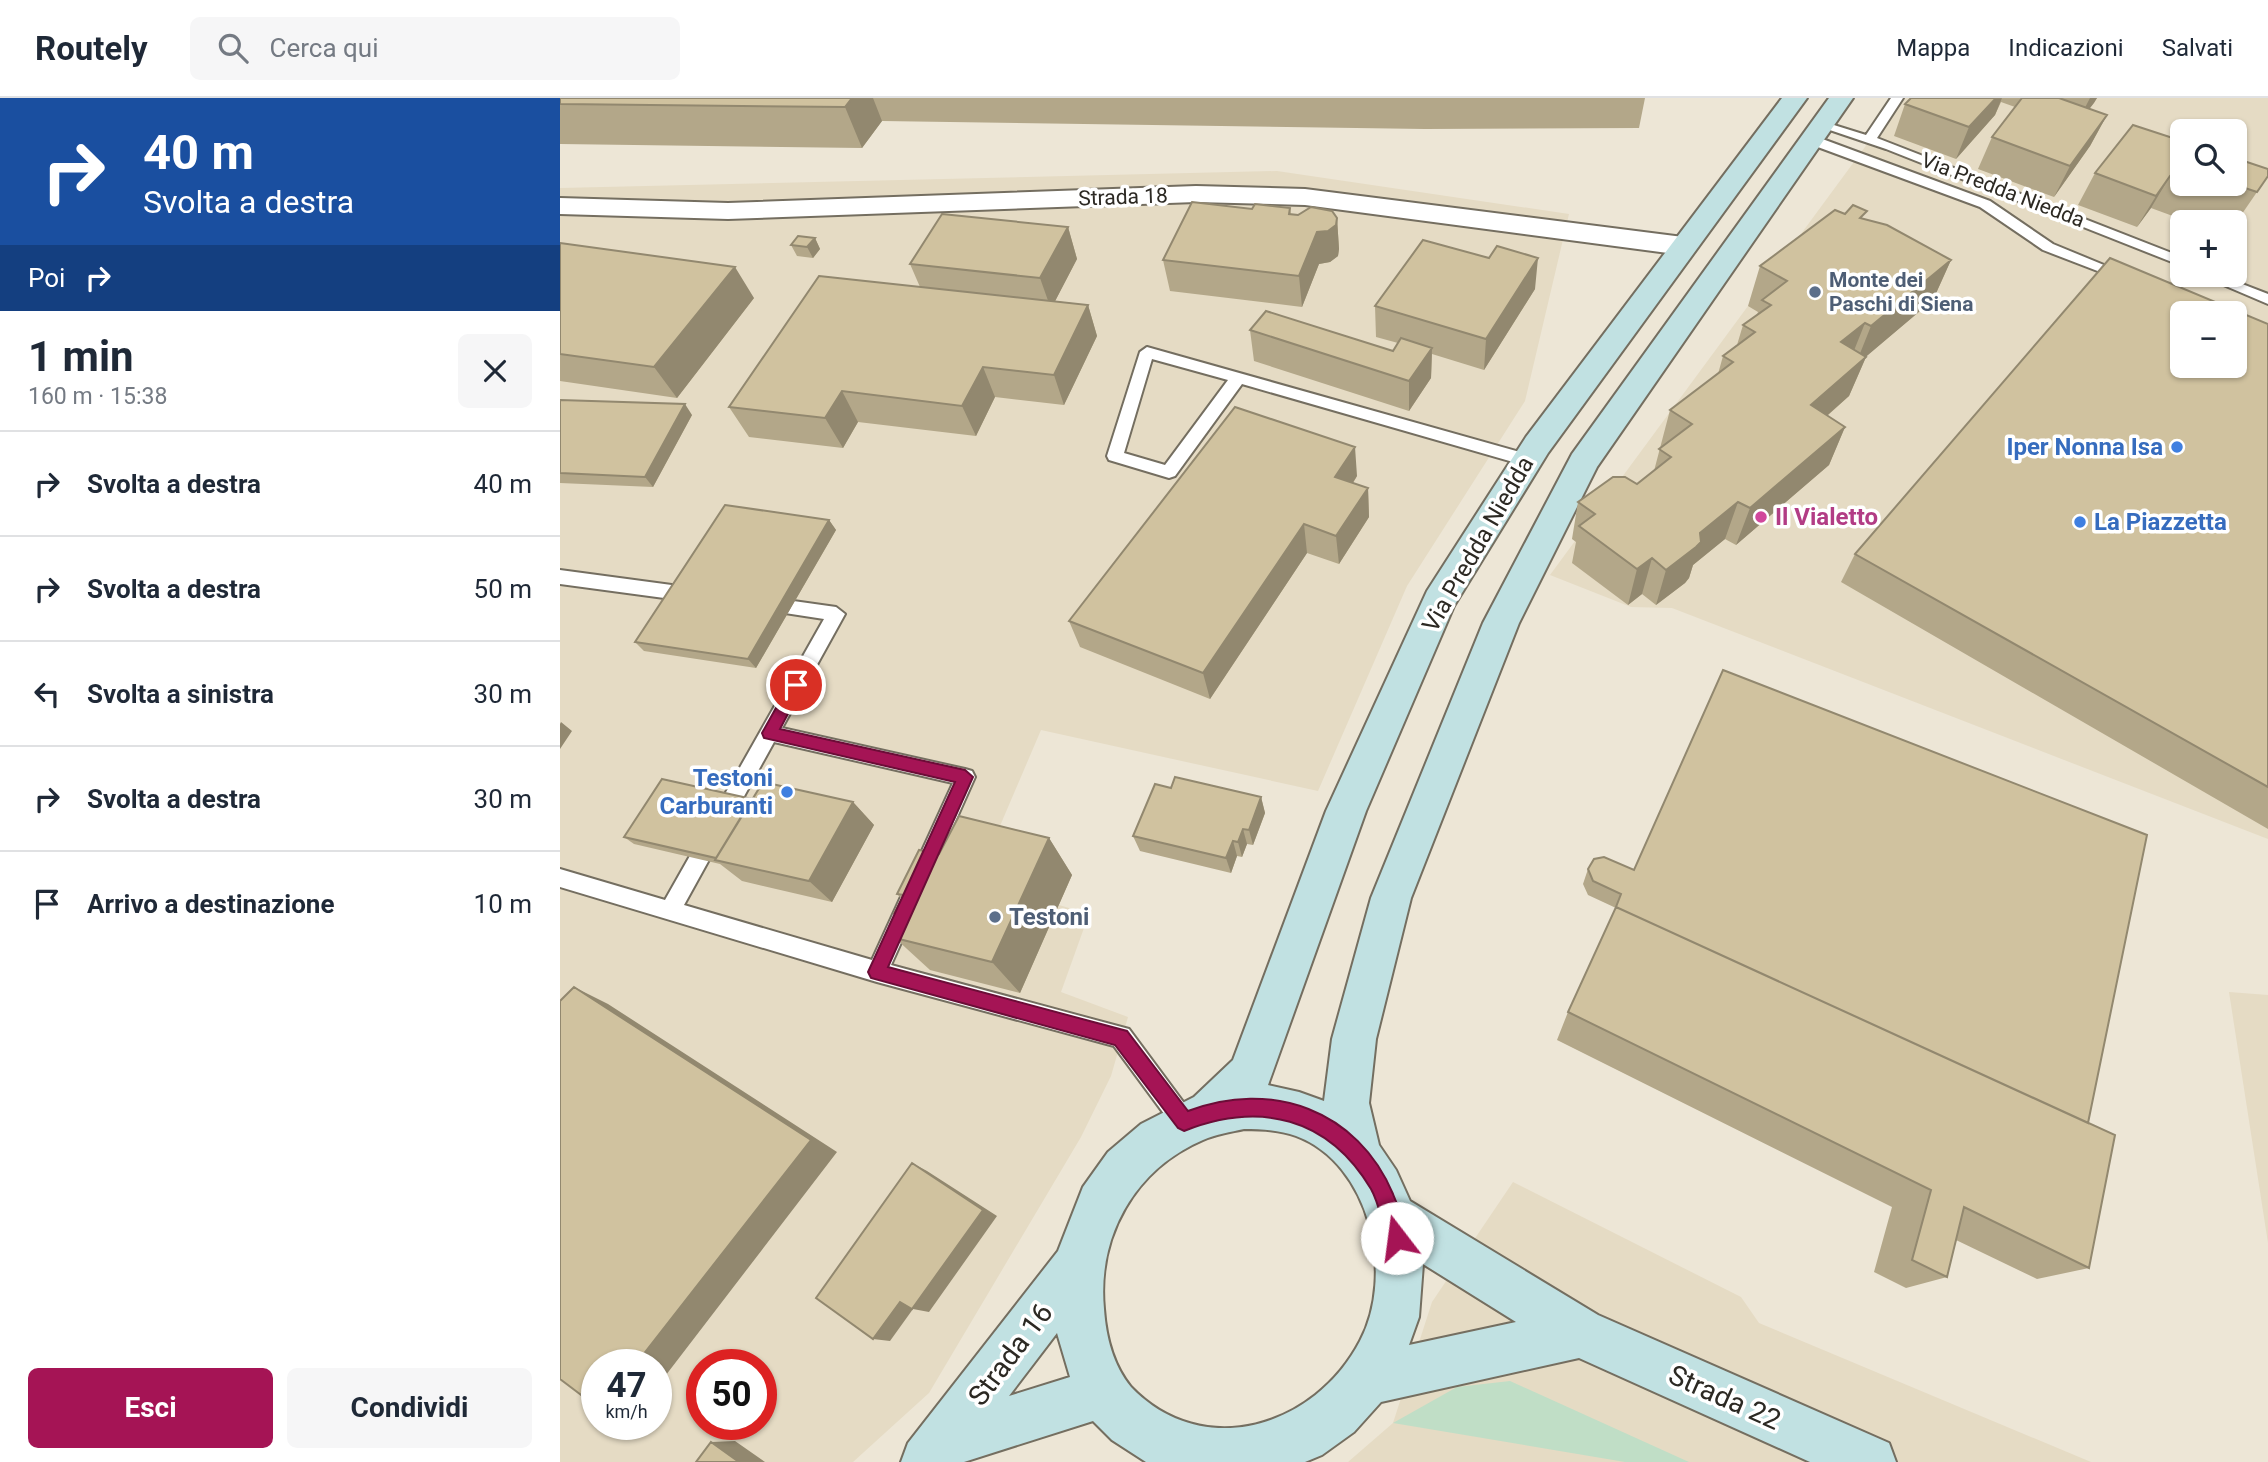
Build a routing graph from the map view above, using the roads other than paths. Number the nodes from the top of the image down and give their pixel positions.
1 (1795, 98) edge
2 (1897, 98) edge
3 (1824, 121) edge
4 (1869, 140) junction
5 (560, 206) edge
6 (1683, 246) junction
7 (2170, 256) edge
8 (2145, 285) edge
9 (2237, 287) edge
10 (2268, 299) edge
11 (1238, 378) junction
12 (1527, 460) junction
13 (560, 577) edge
14 (712, 597) edge
15 (739, 601) edge
16 (769, 733) junction
17 (560, 878) edge
18 (670, 911) junction
19 (877, 972) junction
20 (1198, 1116) junction
21 (1359, 1155) junction
22 (1393, 1218) junction
23 (1079, 1264) junction
24 (1580, 1333) junction
25 (1366, 1380) junction
26 (1102, 1392) junction
27 (1143, 1449) edge
28 (934, 1453) edge
29 (1287, 1453) edge
30 (1841, 1455) edge

1 - 6 main road, Via Predda Niedda
2 - 4 lane
3 - 4 lane, Via Predda Niedda
3 - 8 lane
3 - 21 main road
4 - 7 lane, Via Predda Niedda
5 - 6 street, Strada 18
6 - 12 main road, Via Predda Niedda
9 - 10 lane
11 - 11 lane
11 - 12 lane
12 - 20 main road, Via Predda Niedda
13 - 14 lane
15 - 16 lane
16 - 18 lane
16 - 19 lane
17 - 18 lane
18 - 19 lane
19 - 20 lane
20 - 21 main road
20 - 23 main road, Via Predda Niedda
21 - 22 main road
22 - 24 main road, Strada 22
22 - 25 main road
23 - 26 main road
23 - 28 main road, Strada 16
24 - 25 main road
24 - 30 main road, Strada 22
25 - 29 main road
26 - 27 main road
26 - 28 main road, Strada 16
27 - 29 main road

